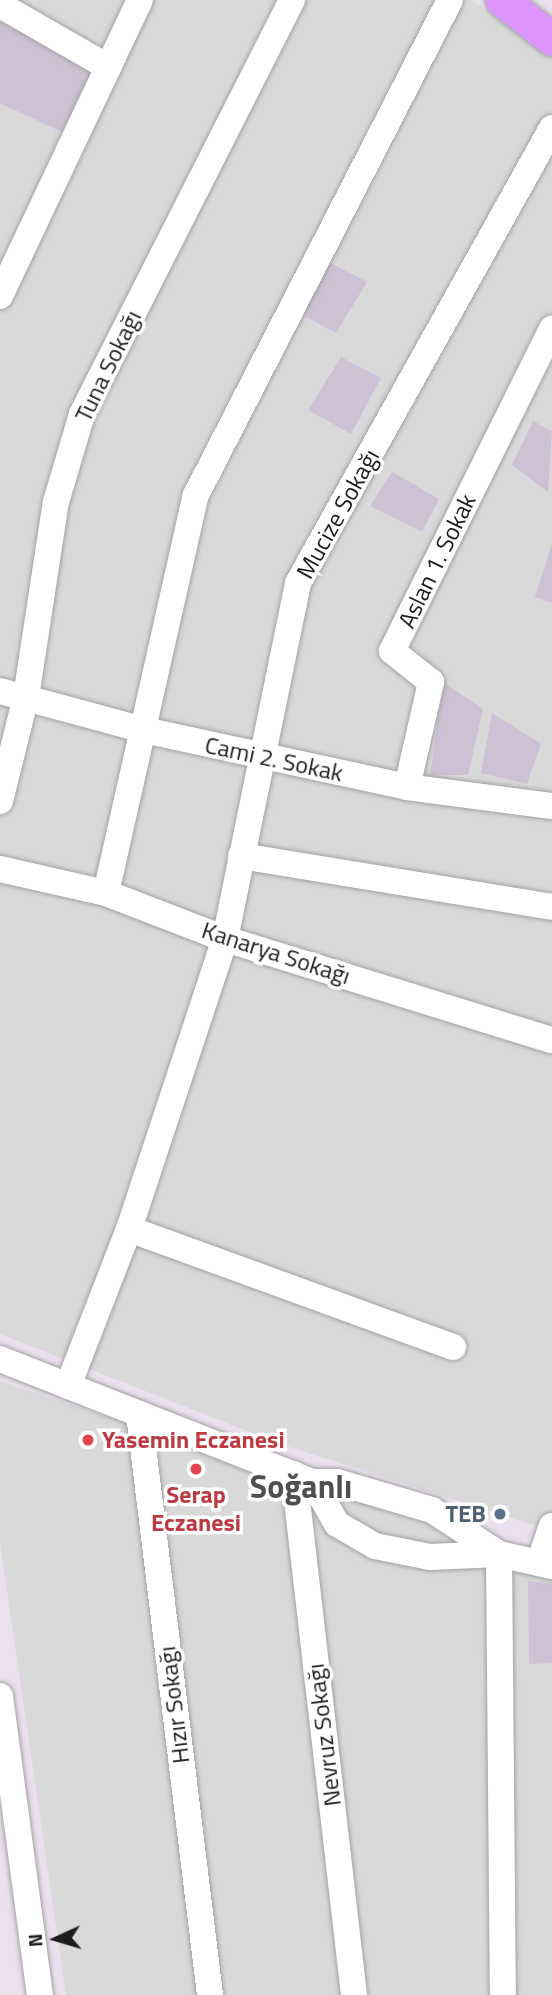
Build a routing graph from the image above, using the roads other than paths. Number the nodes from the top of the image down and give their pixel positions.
1 (140, 0) edge
2 (292, 0) edge
3 (450, 0) edge
4 (502, 0) edge
5 (0, 5) edge
6 (552, 39) edge
7 (108, 67) junction
8 (552, 128) edge
9 (0, 296) edge
10 (552, 330) edge
11 (0, 691) edge
12 (26, 696) junction
13 (144, 730) junction
14 (260, 757) junction
15 (407, 788) junction
16 (0, 802) edge
17 (552, 806) edge
18 (241, 856) junction
19 (0, 869) edge
20 (106, 893) junction
21 (552, 907) edge
22 (225, 939) junction
23 (552, 1040) edge
24 (129, 1229) junction
25 (453, 1347) dead end
26 (0, 1359) edge
27 (68, 1386) junction
28 (139, 1414) junction
29 (303, 1478) junction
30 (552, 1526) edge
31 (499, 1555) junction
32 (546, 1565) edge
33 (0, 1696) edge
34 (11, 1853) edge
35 (40, 1995) edge
36 (210, 1995) edge
37 (354, 1995) edge
38 (503, 1995) edge

1 - 7 street
2 - 12 street, Tuna Sokağı
3 - 13 street
4 - 6 main road
5 - 7 street
7 - 9 street
8 - 14 street, Mucize Sokağı
10 - 15 street, Aslan 1. Sokak
11 - 12 street, Cami 2. Sokak
12 - 13 street, Cami 2. Sokak
12 - 16 street, Tuna Sokağı
13 - 14 street, Cami 2. Sokak
13 - 20 street
14 - 15 street, Cami 2. Sokak
14 - 18 street, Mucize Sokağı
15 - 17 street, Cami 2. Sokak
18 - 21 street
18 - 22 street, Mucize Sokağı
19 - 20 street, Kanarya Sokağı
20 - 22 street, Kanarya Sokağı
22 - 23 street, Kanarya Sokağı
22 - 24 street, Mucize Sokağı
24 - 25 street
24 - 27 street, Mucize Sokağı
26 - 27 street
27 - 28 street
28 - 29 street
28 - 36 street, Hızır Sokağı
29 - 31 street
29 - 31 street
29 - 37 street, Nevruz Sokağı
30 - 32 street
31 - 32 street
31 - 38 street
33 - 34 street
34 - 35 street

